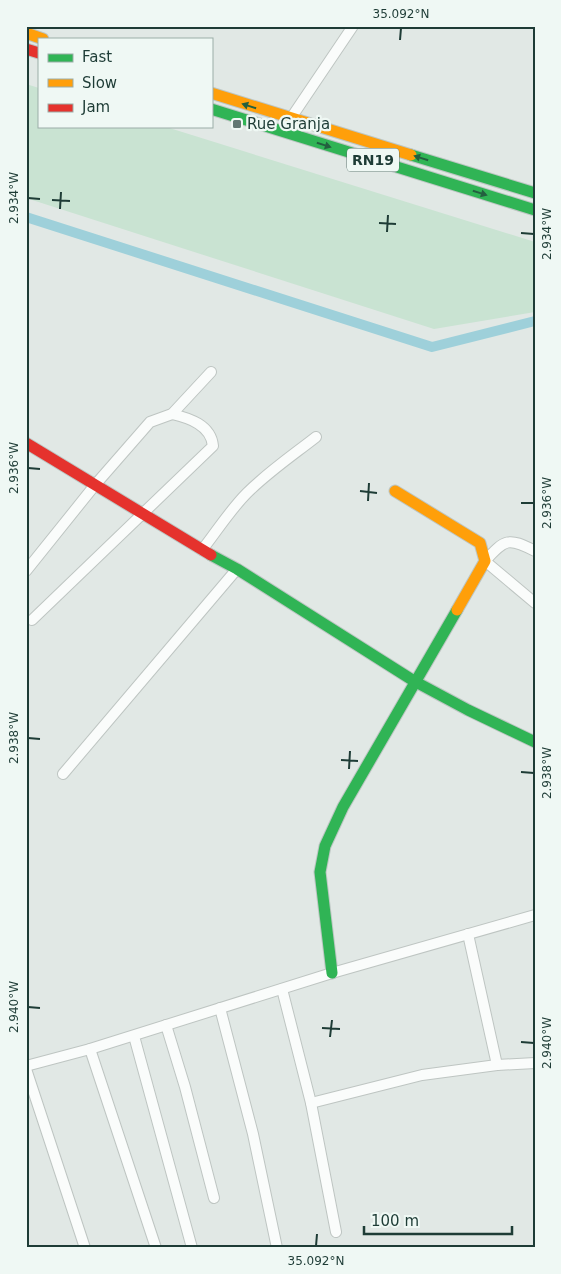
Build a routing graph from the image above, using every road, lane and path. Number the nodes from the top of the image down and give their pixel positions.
1 (353, 26) edge
2 (26, 33) edge
3 (40, 38) edge
4 (26, 49) edge
5 (38, 53) edge
6 (212, 93) edge
7 (212, 109) edge
8 (291, 118) junction
9 (283, 133) junction
10 (535, 193) edge
11 (535, 210) edge
12 (211, 372) dead end
13 (172, 414) junction
14 (316, 437) dead end
15 (26, 443) edge
16 (95, 485) junction
17 (395, 491) dead end
18 (142, 513) junction
19 (202, 550) junction
20 (535, 551) edge
21 (485, 561) junction
22 (237, 569) junction
23 (26, 571) edge
24 (535, 603) edge
25 (32, 620) dead end
26 (414, 681) junction
27 (535, 742) edge
28 (63, 774) dead end
29 (534, 917) edge
30 (468, 934) junction
31 (332, 973) junction
32 (282, 989) junction
33 (220, 1008) junction
34 (166, 1026) junction
35 (134, 1036) junction
36 (90, 1049) junction
37 (535, 1063) edge
38 (497, 1065) junction
39 (26, 1068) edge
40 (311, 1103) junction
41 (214, 1198) dead end
42 (336, 1232) dead end
43 (85, 1248) edge
44 (156, 1248) edge
45 (192, 1248) edge
46 (277, 1248) edge

1 - 8 street
2 - 3 main road
4 - 5 main road
8 -> 6 main road, RN19
7 - 9 main road, RN19
8 - 9 street
10 -> 8 main road, RN19
9 -> 11 main road, RN19
12 - 13 street
13 - 16 street
13 - 18 street
14 - 19 street
15 - 16 main road
16 - 18 main road
16 - 23 street
17 - 21 main road
18 - 19 main road
18 - 25 street
19 - 22 main road
20 - 21 street
21 - 24 street
21 - 26 main road
22 - 26 main road
22 - 28 street
26 - 27 main road
26 - 31 main road
29 - 30 street
30 - 31 street
30 - 38 street
31 - 32 street
32 - 33 street
32 - 40 street
33 - 34 street
33 - 46 street
34 - 35 street
34 - 41 street
35 - 36 street
35 - 45 street
36 - 39 street
36 - 44 street
37 - 38 street
38 - 40 street
39 - 43 street
40 - 42 street

